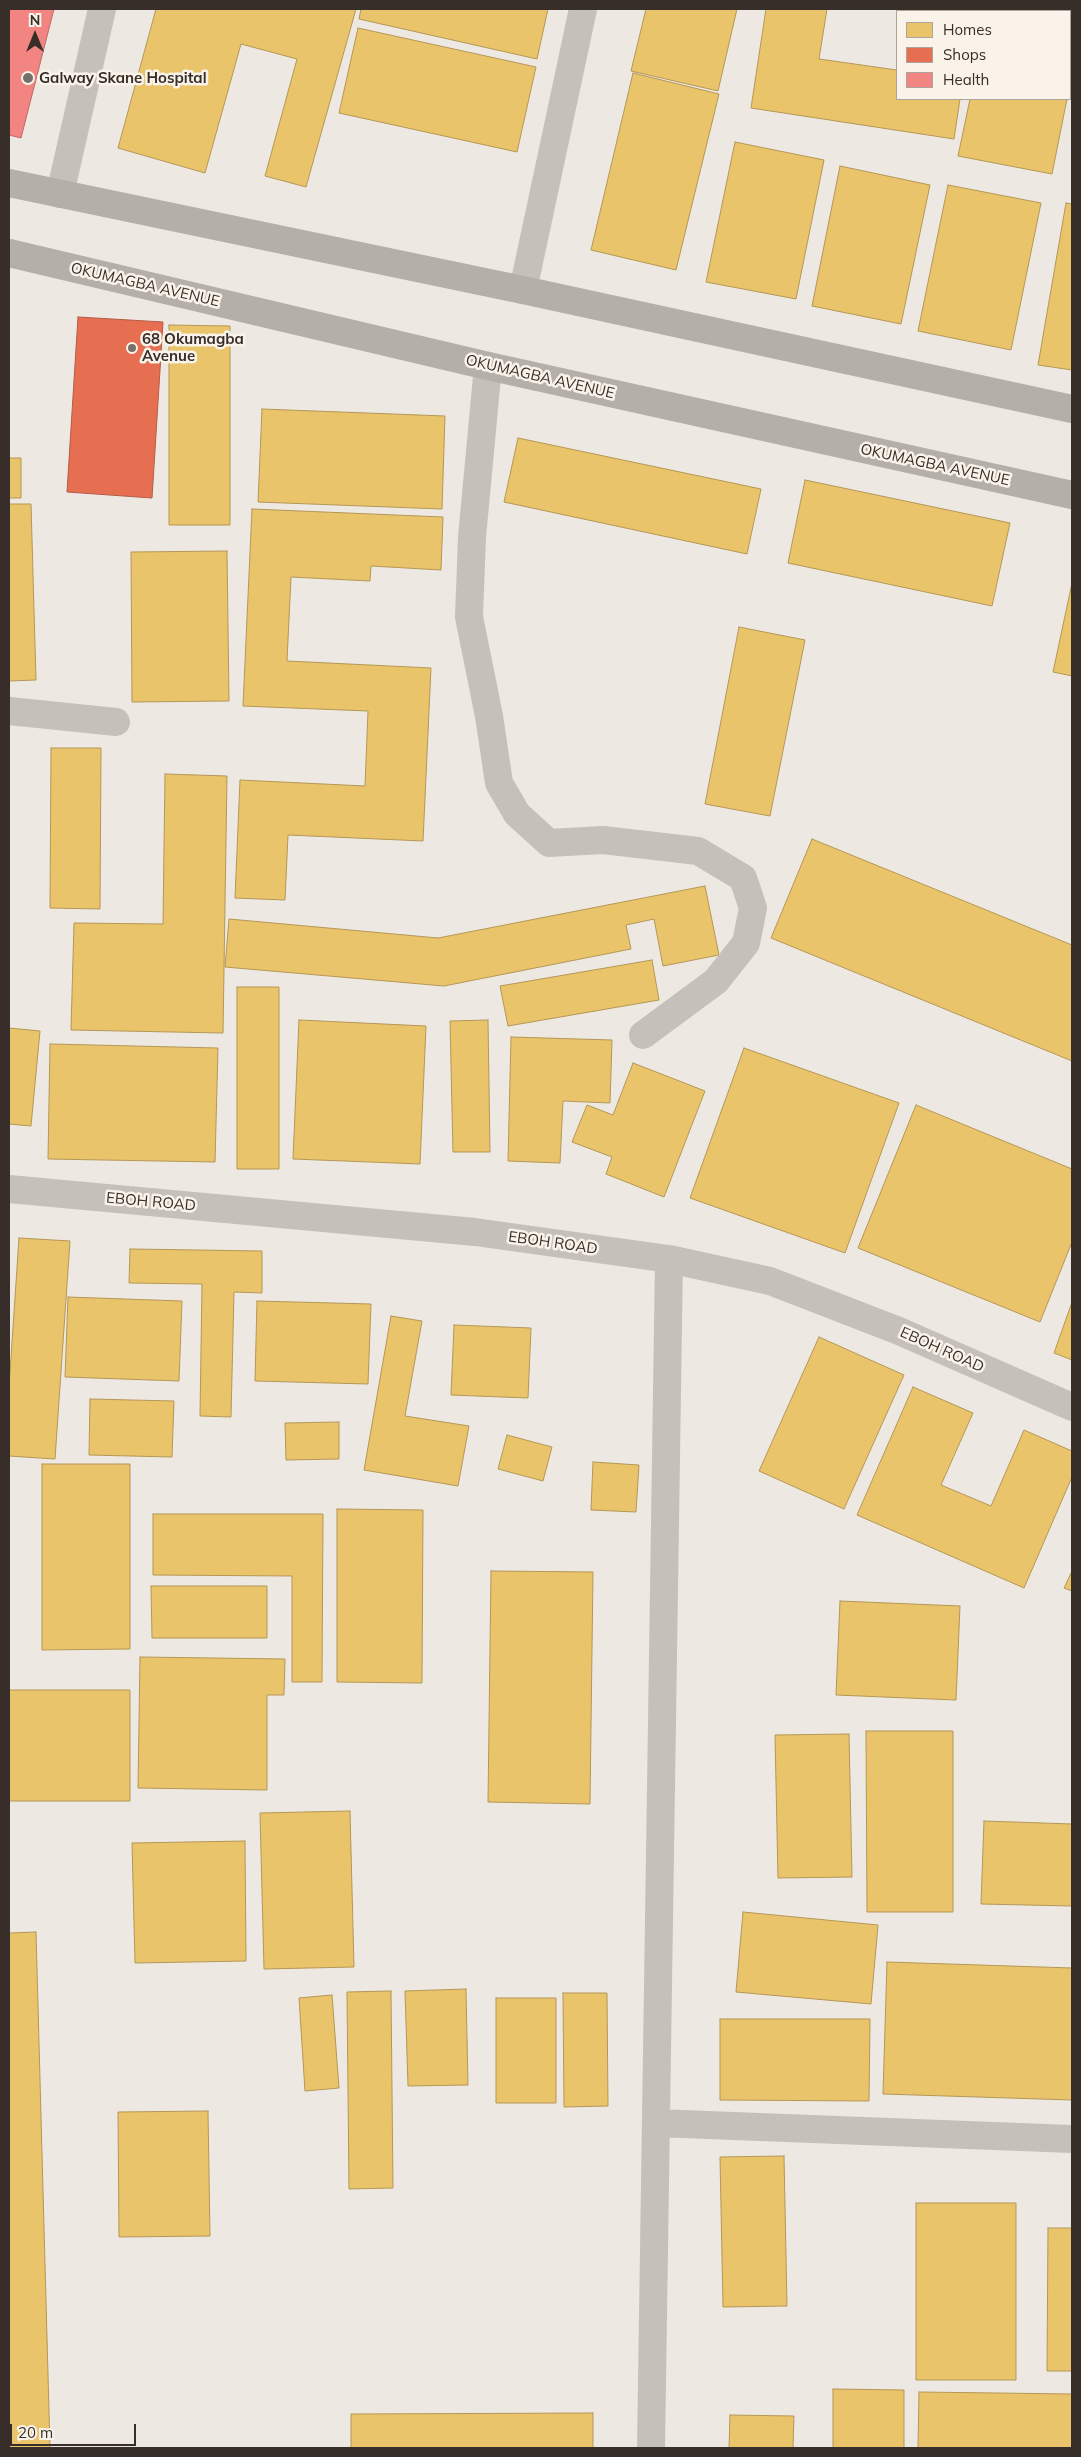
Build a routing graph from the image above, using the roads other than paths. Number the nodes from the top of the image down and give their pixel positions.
1 (102, 9) edge
2 (583, 9) edge
3 (9, 183) edge
4 (60, 194) junction
5 (9, 253) edge
6 (523, 290) junction
7 (488, 366) junction
8 (1072, 409) edge
9 (1072, 495) edge
10 (9, 711) edge
11 (116, 722) dead end
12 (643, 1035) dead end
13 (9, 1189) edge
14 (668, 1259) junction
15 (1072, 1407) edge
16 (656, 2123) junction
17 (1072, 2139) edge
18 (651, 2448) edge

1 - 4 street
2 - 6 street
3 - 4 main road
4 - 6 main road
5 - 7 main road, OKUMAGBA AVENUE
6 - 8 main road
7 - 9 main road, OKUMAGBA AVENUE
7 - 12 street
10 - 11 street
13 - 14 street, EBOH ROAD
14 - 15 street, EBOH ROAD
14 - 16 street
16 - 17 street
16 - 18 street

